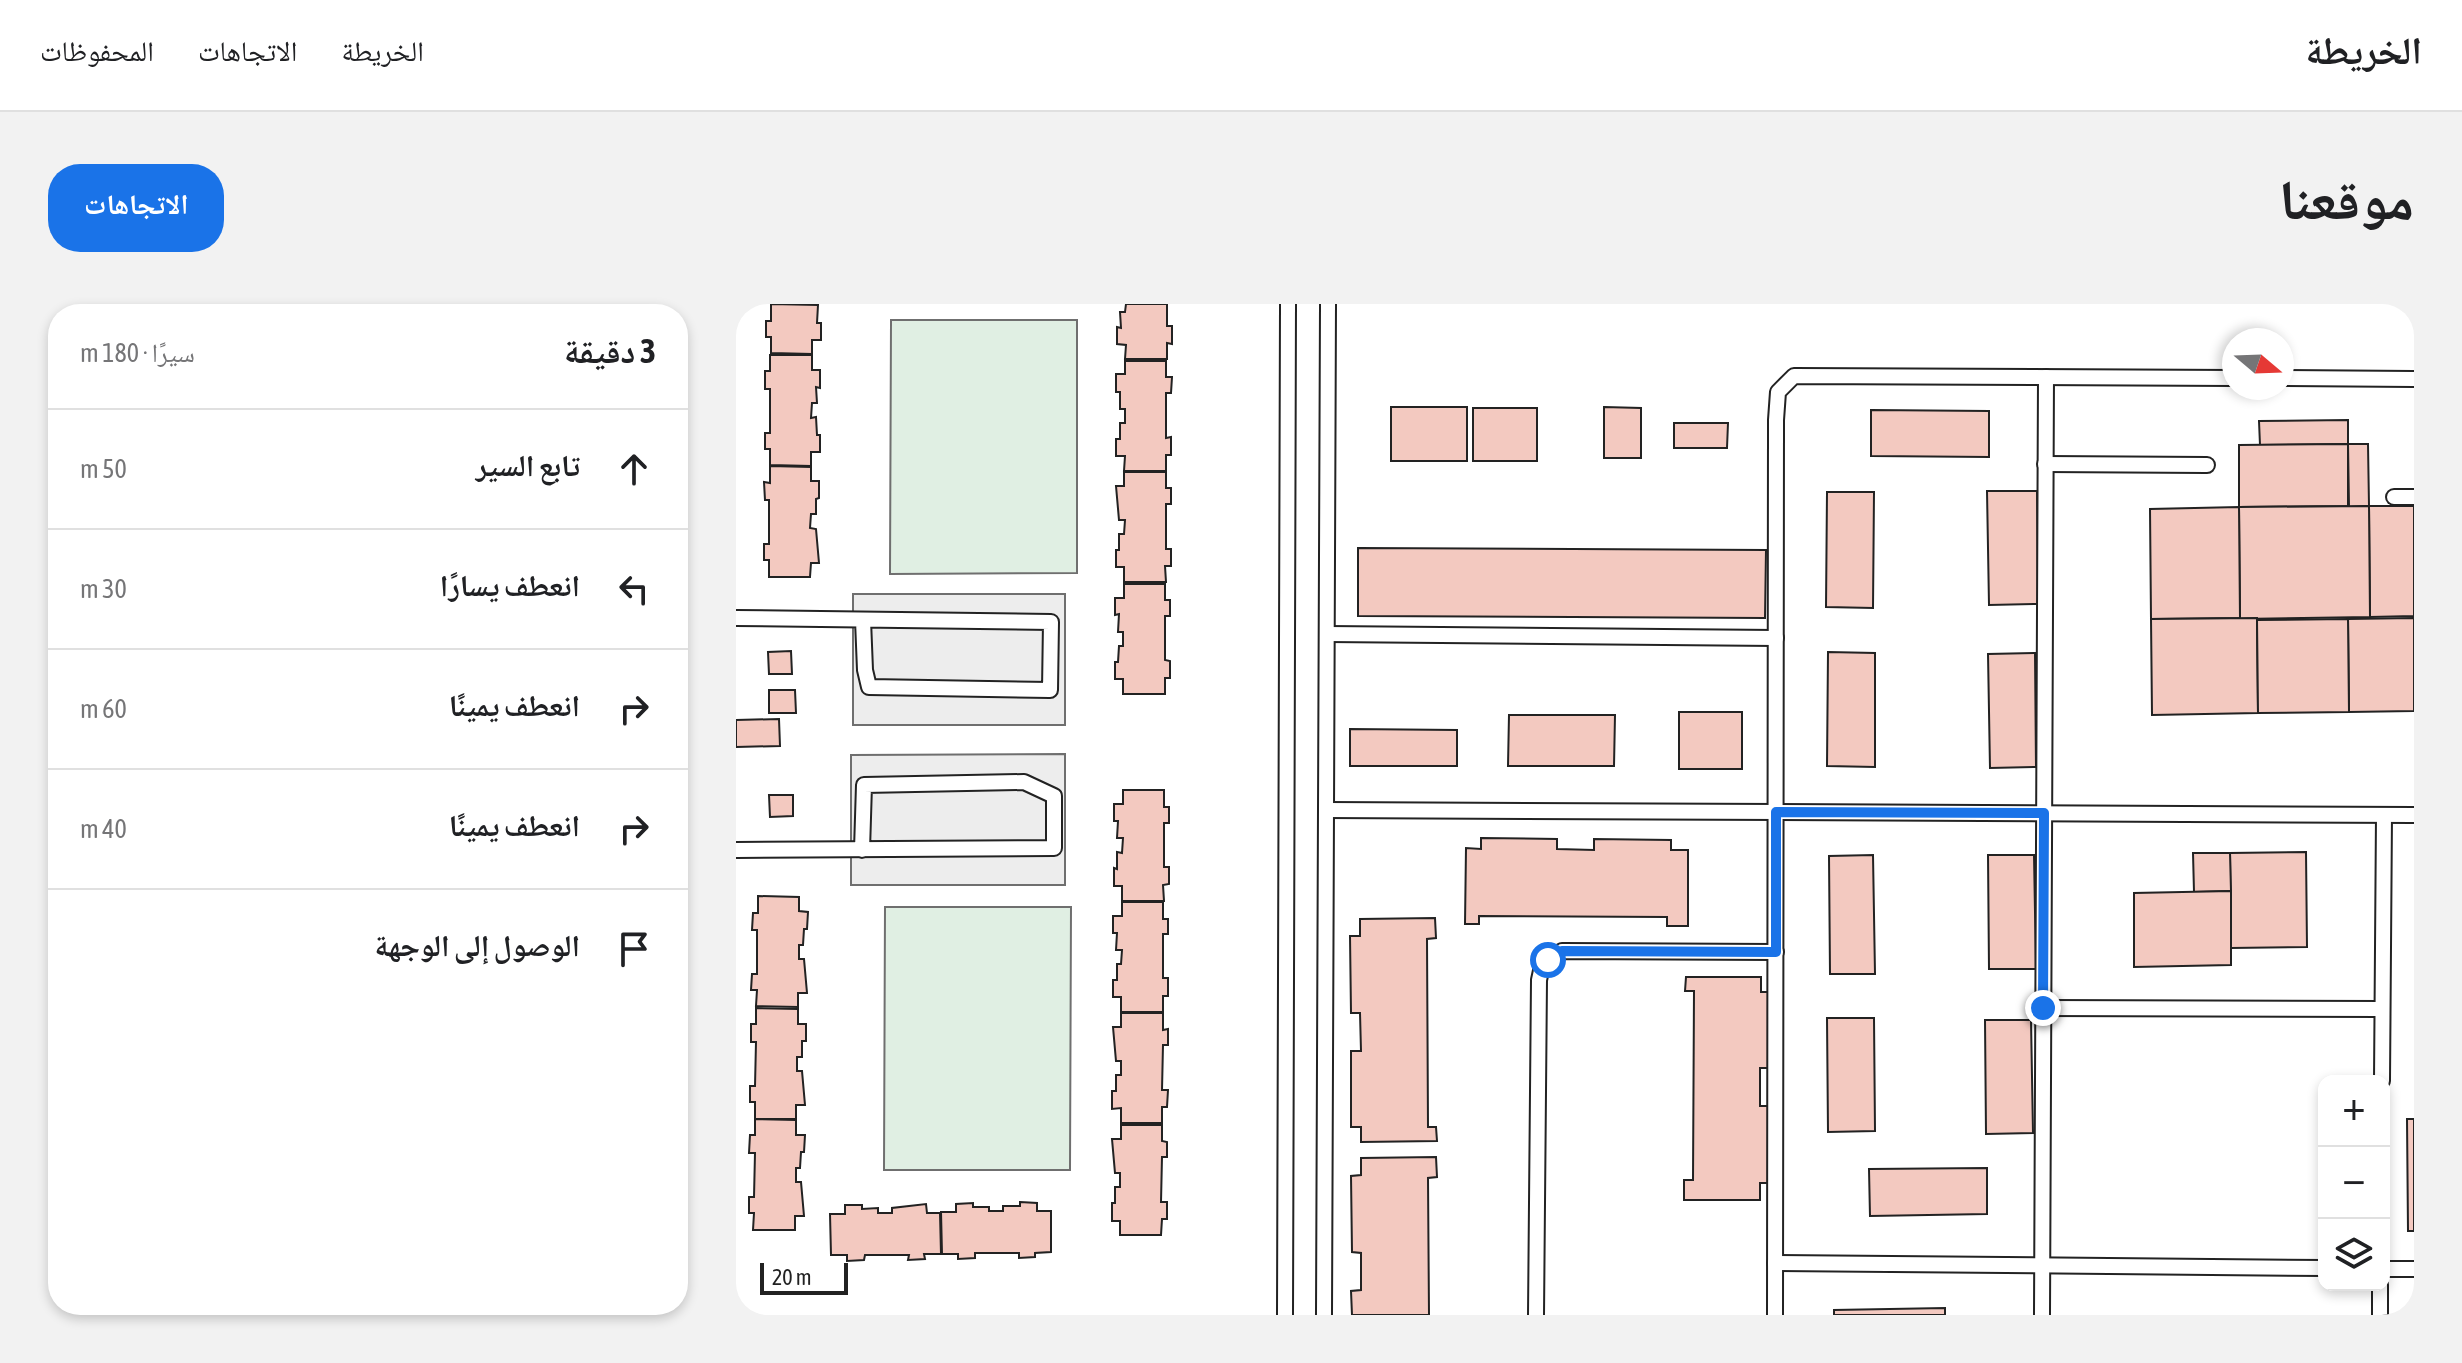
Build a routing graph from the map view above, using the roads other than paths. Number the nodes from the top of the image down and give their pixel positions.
1 (1288, 304) edge
2 (1328, 304) edge
3 (2046, 377) junction
4 (2222, 378) edge
5 (2294, 378) edge
6 (2414, 379) edge
7 (2045, 464) junction
8 (2207, 465) dead end
9 (2394, 497) dead end
10 (2414, 497) edge
11 (736, 618) edge
12 (863, 620) junction
13 (1327, 634) junction
14 (1776, 638) junction
15 (1326, 810) junction
16 (1776, 812) junction
17 (2044, 813) junction
18 (2384, 815) junction
19 (2414, 815) edge
20 (736, 850) edge
21 (862, 850) junction
22 (1776, 952) junction
23 (2043, 1008) junction
24 (2382, 1009) junction
25 (2382, 1075) edge
26 (1775, 1263) junction
27 (2042, 1265) junction
28 (2318, 1268) edge
29 (2390, 1269) edge
30 (2414, 1269) edge
31 (2380, 1291) edge
32 (1285, 1315) edge
33 (1324, 1315) edge
34 (1536, 1315) edge
35 (1775, 1315) edge
36 (2042, 1315) edge
37 (2380, 1315) edge

1 - 32 lane
2 - 13 lane
3 - 4 lane
3 - 7 lane
3 - 14 lane
5 - 6 lane
7 - 8 lane
7 - 17 lane
9 - 10 lane
11 - 12 lane
12 - 12 lane
13 - 14 lane
13 - 15 lane
14 - 16 lane
15 - 16 lane
15 - 33 lane
16 - 17 lane
16 - 22 lane
17 - 18 lane
17 - 23 lane
18 - 19 lane
18 - 24 lane
20 - 21 lane
21 - 21 lane
22 - 26 lane
22 - 34 lane
23 - 24 lane
23 - 27 lane
24 - 25 lane
26 - 27 lane
26 - 35 lane
27 - 28 lane
27 - 36 lane
29 - 30 lane
31 - 37 lane

